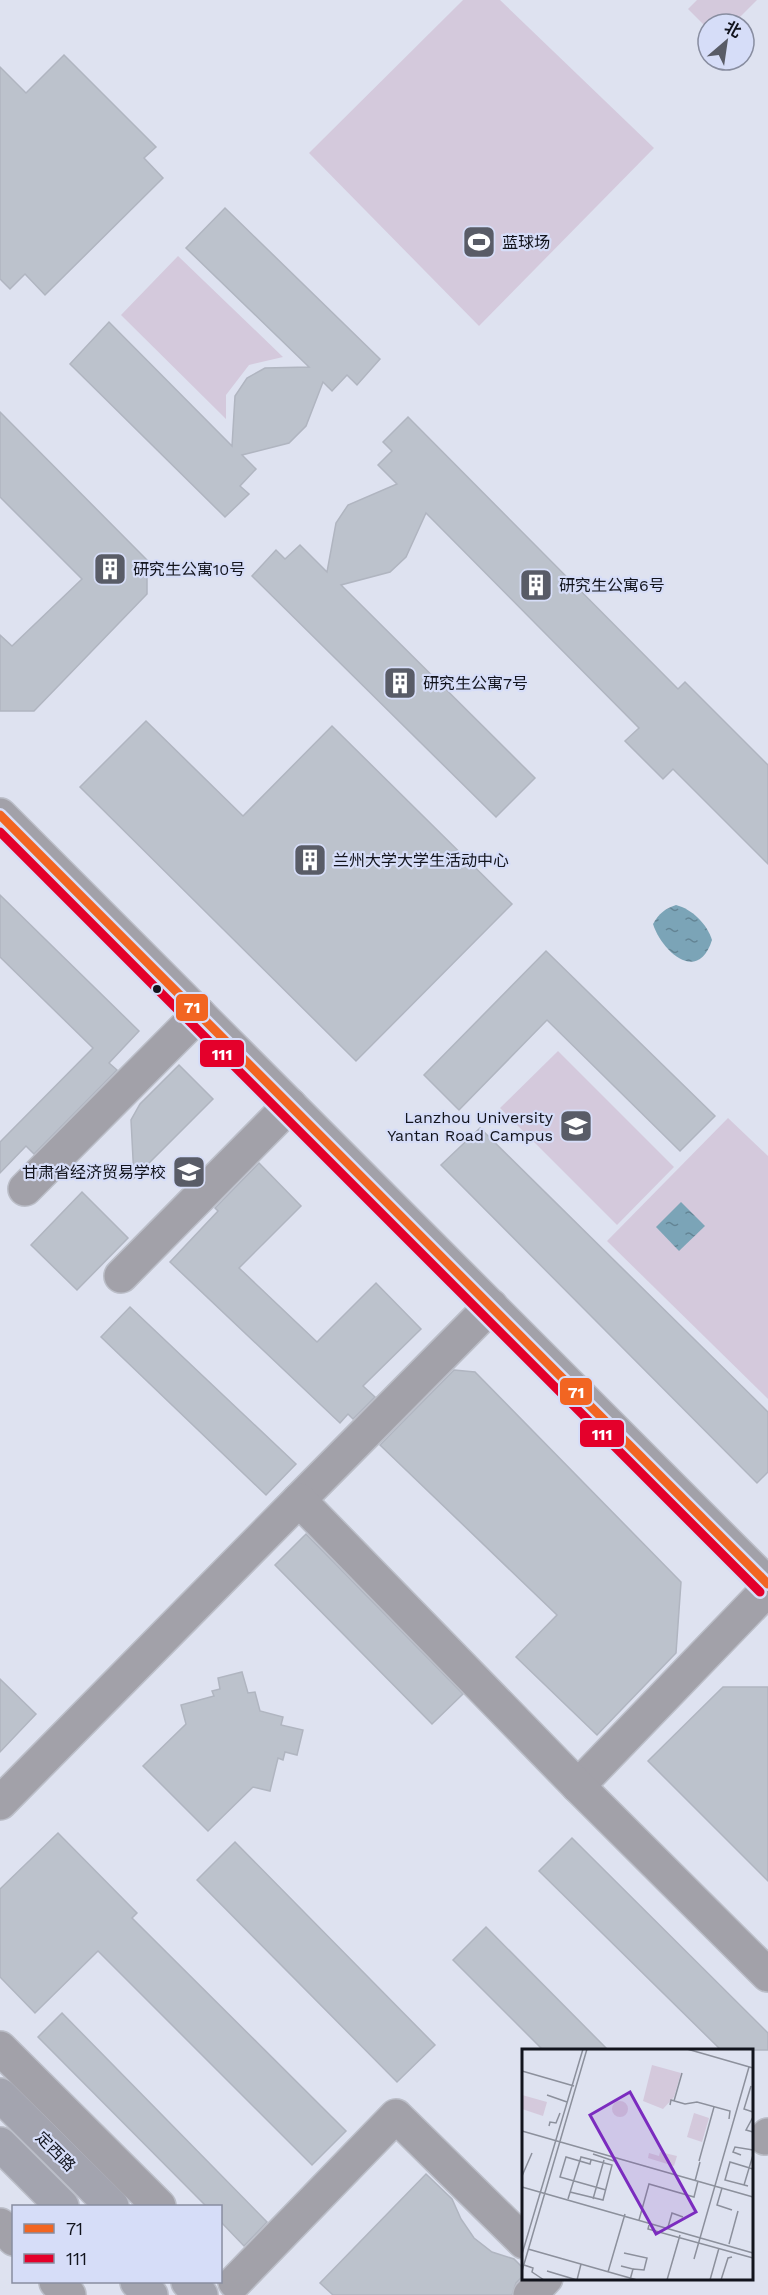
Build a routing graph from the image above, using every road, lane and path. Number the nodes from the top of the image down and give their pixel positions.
1 (0, 815) edge
2 (199, 1014) junction
3 (290, 1105) junction
4 (25, 1189) dead end
5 (121, 1276) dead end
6 (491, 1306) junction
7 (298, 1500) junction
8 (768, 1584) edge
9 (768, 1589) edge
10 (578, 1786) junction
11 (0, 1803) edge
12 (768, 1975) edge
13 (0, 2048) edge
14 (0, 2095) edge
15 (0, 2144) edge
16 (61, 2205) edge
17 (111, 2205) edge
18 (158, 2205) edge
19 (0, 2225) edge
20 (12, 2237) edge
21 (522, 2240) edge
22 (544, 2280) edge
23 (235, 2282) edge
24 (57, 2283) edge
25 (138, 2283) edge
26 (189, 2283) edge
27 (69, 2295) edge
28 (151, 2295) edge
29 (201, 2295) edge
30 (530, 2295) edge

1 - 2 street
2 - 3 street
2 - 4 street
3 - 5 street
3 - 6 street
6 - 7 street
6 - 8 street
7 - 10 street
7 - 11 street
9 - 10 street
10 - 12 street
13 - 18 street
14 - 17 main road, 定西路
15 - 16 main road
19 - 20 street
21 - 23 street
22 - 30 street
24 - 27 street
25 - 28 main road
26 - 29 main road

